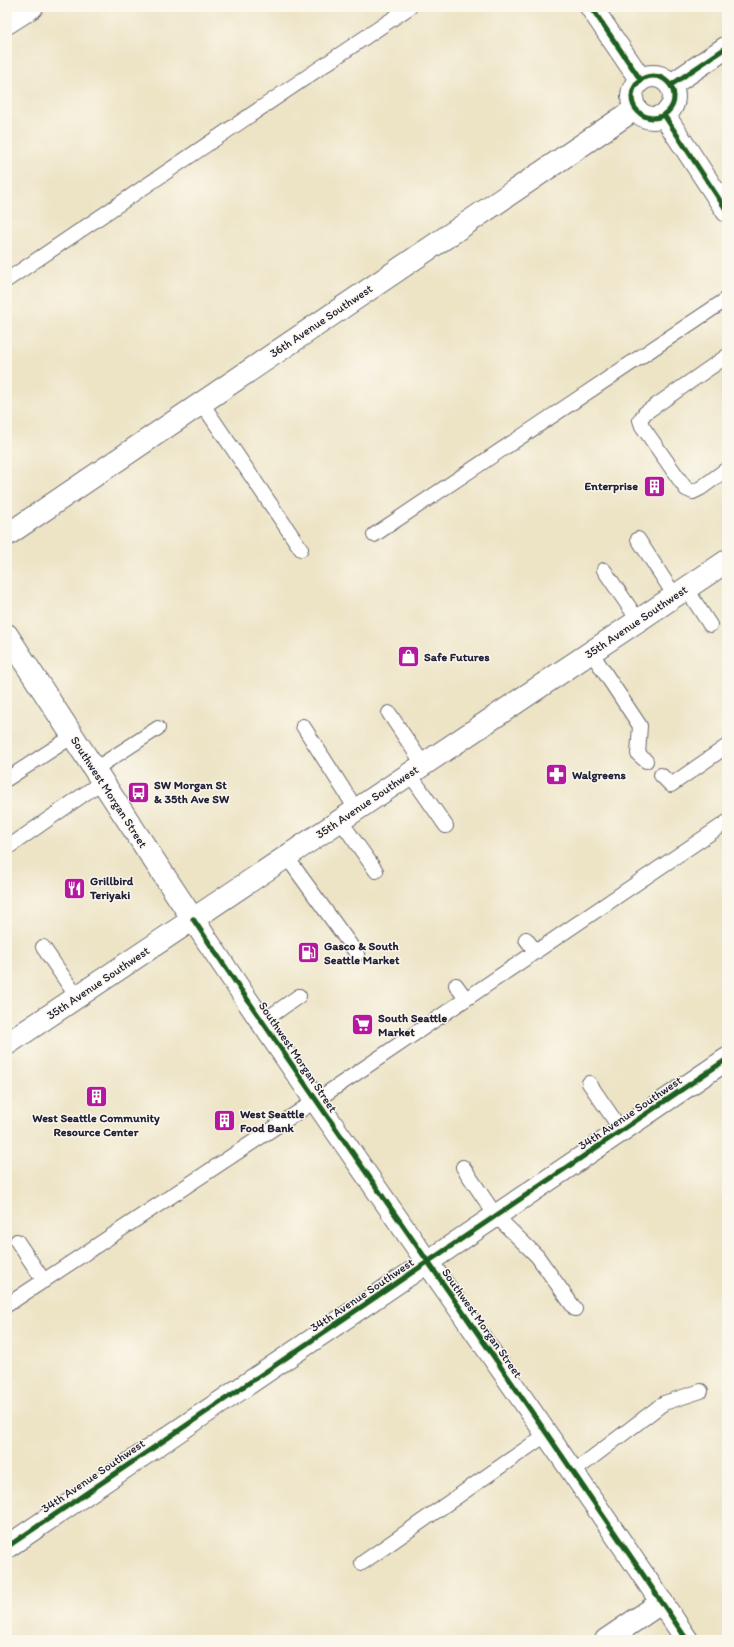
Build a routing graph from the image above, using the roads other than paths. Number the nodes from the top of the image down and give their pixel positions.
1 (32, 7) edge
2 (410, 7) edge
3 (591, 7) edge
4 (7, 24) edge
5 (727, 46) edge
6 (640, 79) junction
7 (670, 85) junction
8 (635, 109) junction
9 (664, 115) junction
10 (727, 211) edge
11 (7, 280) edge
12 (727, 299) edge
13 (727, 356) edge
14 (201, 402) junction
15 (727, 469) edge
16 (7, 534) edge
17 (374, 534) dead end
18 (638, 539) dead end
19 (301, 549) dead end
20 (727, 561) edge
21 (604, 570) dead end
22 (680, 592) junction
23 (638, 620) junction
24 (710, 625) dead end
25 (7, 636) edge
26 (591, 652) junction
27 (389, 713) dead end
28 (303, 726) dead end
29 (158, 728) dead end
30 (73, 736) junction
31 (727, 746) edge
32 (646, 761) dead end
33 (416, 769) junction
34 (99, 775) junction
35 (661, 775) dead end
36 (7, 779) edge
37 (348, 815) junction
38 (727, 822) edge
39 (446, 826) dead end
40 (7, 848) edge
41 (286, 856) junction
42 (376, 872) dead end
43 (193, 919) junction
44 (526, 939) dead end
45 (43, 947) dead end
46 (536, 952) junction
47 (357, 954) dead end
48 (456, 985) dead end
49 (299, 996) dead end
50 (77, 997) junction
51 (466, 1000) junction
52 (262, 1022) junction
53 (7, 1044) edge
54 (727, 1059) edge
55 (589, 1083) dead end
56 (316, 1101) junction
57 (622, 1131) junction
58 (463, 1167) dead end
59 (496, 1216) junction
60 (17, 1241) dead end
61 (427, 1263) junction
62 (44, 1281) junction
63 (7, 1305) edge
64 (575, 1309) dead end
65 (701, 1391) dead end
66 (547, 1434) junction
67 (573, 1472) junction
68 (7, 1547) edge
69 (362, 1563) dead end
70 (662, 1602) junction
71 (606, 1640) edge
72 (687, 1640) edge

1 - 4 street
2 - 11 lane
3 - 6 street
5 - 7 street
6 - 7 street
6 - 8 street
7 - 9 street
8 - 9 street
8 - 14 street, 36th Avenue Southwest
9 - 10 street
12 - 17 lane
13 - 15 lane
14 - 16 street, 36th Avenue Southwest
14 - 19 lane
18 - 22 lane
20 - 22 street, 35th Avenue Southwest
21 - 23 lane
22 - 23 street, 35th Avenue Southwest
22 - 24 lane
23 - 26 street, 35th Avenue Southwest
25 - 30 street, Southwest Morgan Street
26 - 32 lane
26 - 33 street, 35th Avenue Southwest
27 - 33 lane
28 - 37 lane
29 - 34 lane
30 - 34 street, Southwest Morgan Street
30 - 36 lane
31 - 35 lane
33 - 37 street, 35th Avenue Southwest
33 - 39 lane
34 - 40 lane
34 - 43 street, Southwest Morgan Street
37 - 41 street, 35th Avenue Southwest
37 - 42 lane
38 - 46 lane
41 - 43 street, 35th Avenue Southwest
41 - 47 lane
43 - 50 street, 35th Avenue Southwest
43 - 52 street, Southwest Morgan Street
44 - 46 lane
45 - 50 lane
46 - 51 lane
48 - 51 lane
49 - 52 lane
50 - 53 street, 35th Avenue Southwest
51 - 56 lane
52 - 56 street, Southwest Morgan Street
54 - 57 street, 34th Avenue Southwest
55 - 57 lane
56 - 61 street, Southwest Morgan Street
56 - 62 lane
57 - 59 street, 34th Avenue Southwest
58 - 59 lane
59 - 61 street, 34th Avenue Southwest
59 - 64 lane
60 - 62 lane
61 - 66 street, Southwest Morgan Street
61 - 68 street, 34th Avenue Southwest
62 - 63 lane
65 - 67 lane
66 - 67 street, Southwest Morgan Street
66 - 69 lane
67 - 70 street, Southwest Morgan Street
70 - 71 street
70 - 72 street, Southwest Morgan Street

